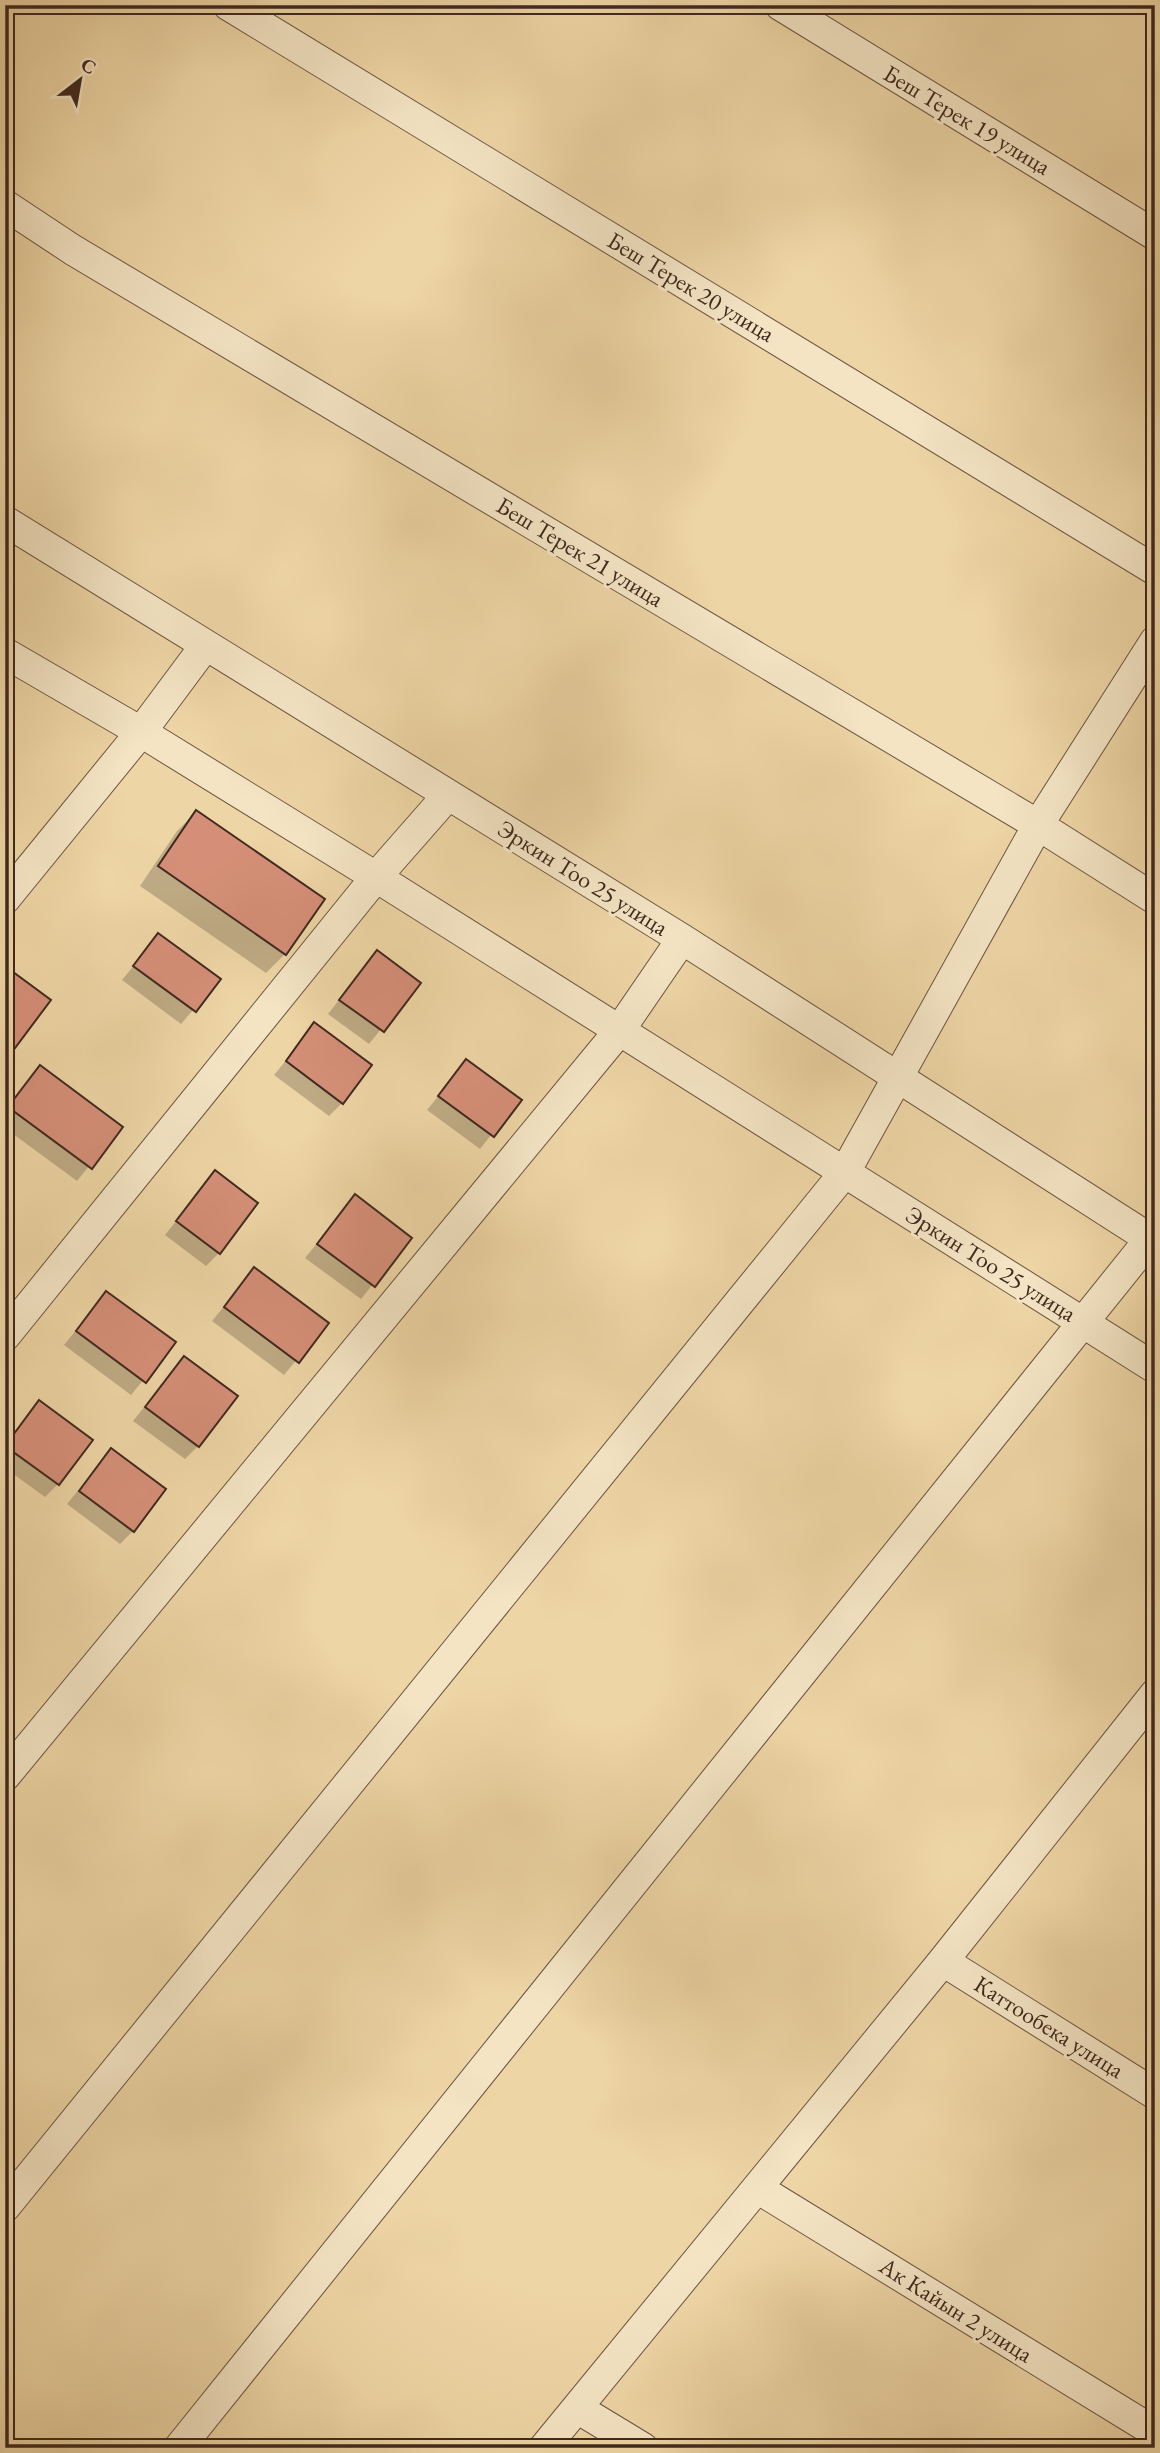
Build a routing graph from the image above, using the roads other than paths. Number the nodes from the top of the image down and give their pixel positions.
1 (228, 5) edge
2 (779, 5) edge
3 (5, 205) edge
4 (1155, 235) edge
5 (5, 521) edge
6 (1155, 569) edge
7 (1155, 642) edge
8 (205, 646) junction
9 (5, 653) edge
10 (141, 732) junction
11 (448, 795) junction
12 (1038, 825) junction
13 (376, 877) junction
14 (5, 899) edge
15 (1155, 899) edge
16 (682, 939) junction
17 (619, 1031) junction
18 (899, 1077) junction
19 (845, 1172) junction
20 (1152, 1241) edge
21 (1082, 1322) junction
22 (5, 1336) edge
23 (1155, 1368) edge
24 (1155, 1694) edge
25 (5, 1776) edge
26 (943, 1961) junction
27 (1155, 2094) edge
28 (757, 2188) junction
29 (5, 2207) edge
30 (577, 2408) junction
31 (1155, 2432) edge
32 (180, 2448) edge
33 (544, 2448) edge
34 (643, 2448) edge

1 - 6 street, Беш Терек 20 улица
2 - 4 street, Беш Терек 19 улица
3 - 12 street, Беш Терек 21 улица
5 - 8 street, Эркин Тоо 25 улица
7 - 12 street
8 - 10 street
8 - 11 street, Эркин Тоо 25 улица
9 - 10 street, Эркин Тоо 25 улица
10 - 13 street, Эркин Тоо 25 улица
10 - 14 street
11 - 13 street
11 - 16 street, Эркин Тоо 25 улица
12 - 15 street, Беш Терек 21 улица
12 - 18 street
13 - 17 street, Эркин Тоо 25 улица
13 - 22 street
16 - 17 street
16 - 18 street, Эркин Тоо 25 улица
17 - 19 street, Эркин Тоо 25 улица
17 - 25 street
18 - 19 street
18 - 20 street, Эркин Тоо 25 улица
19 - 21 street, Эркин Тоо 25 улица
19 - 29 street
20 - 21 street
21 - 23 street, Эркин Тоо 25 улица
21 - 32 street
24 - 26 street
26 - 27 street, Каттообека улица
26 - 28 street
28 - 30 street
28 - 31 street, Ак Кайын 2 улица
30 - 33 street
30 - 34 street

